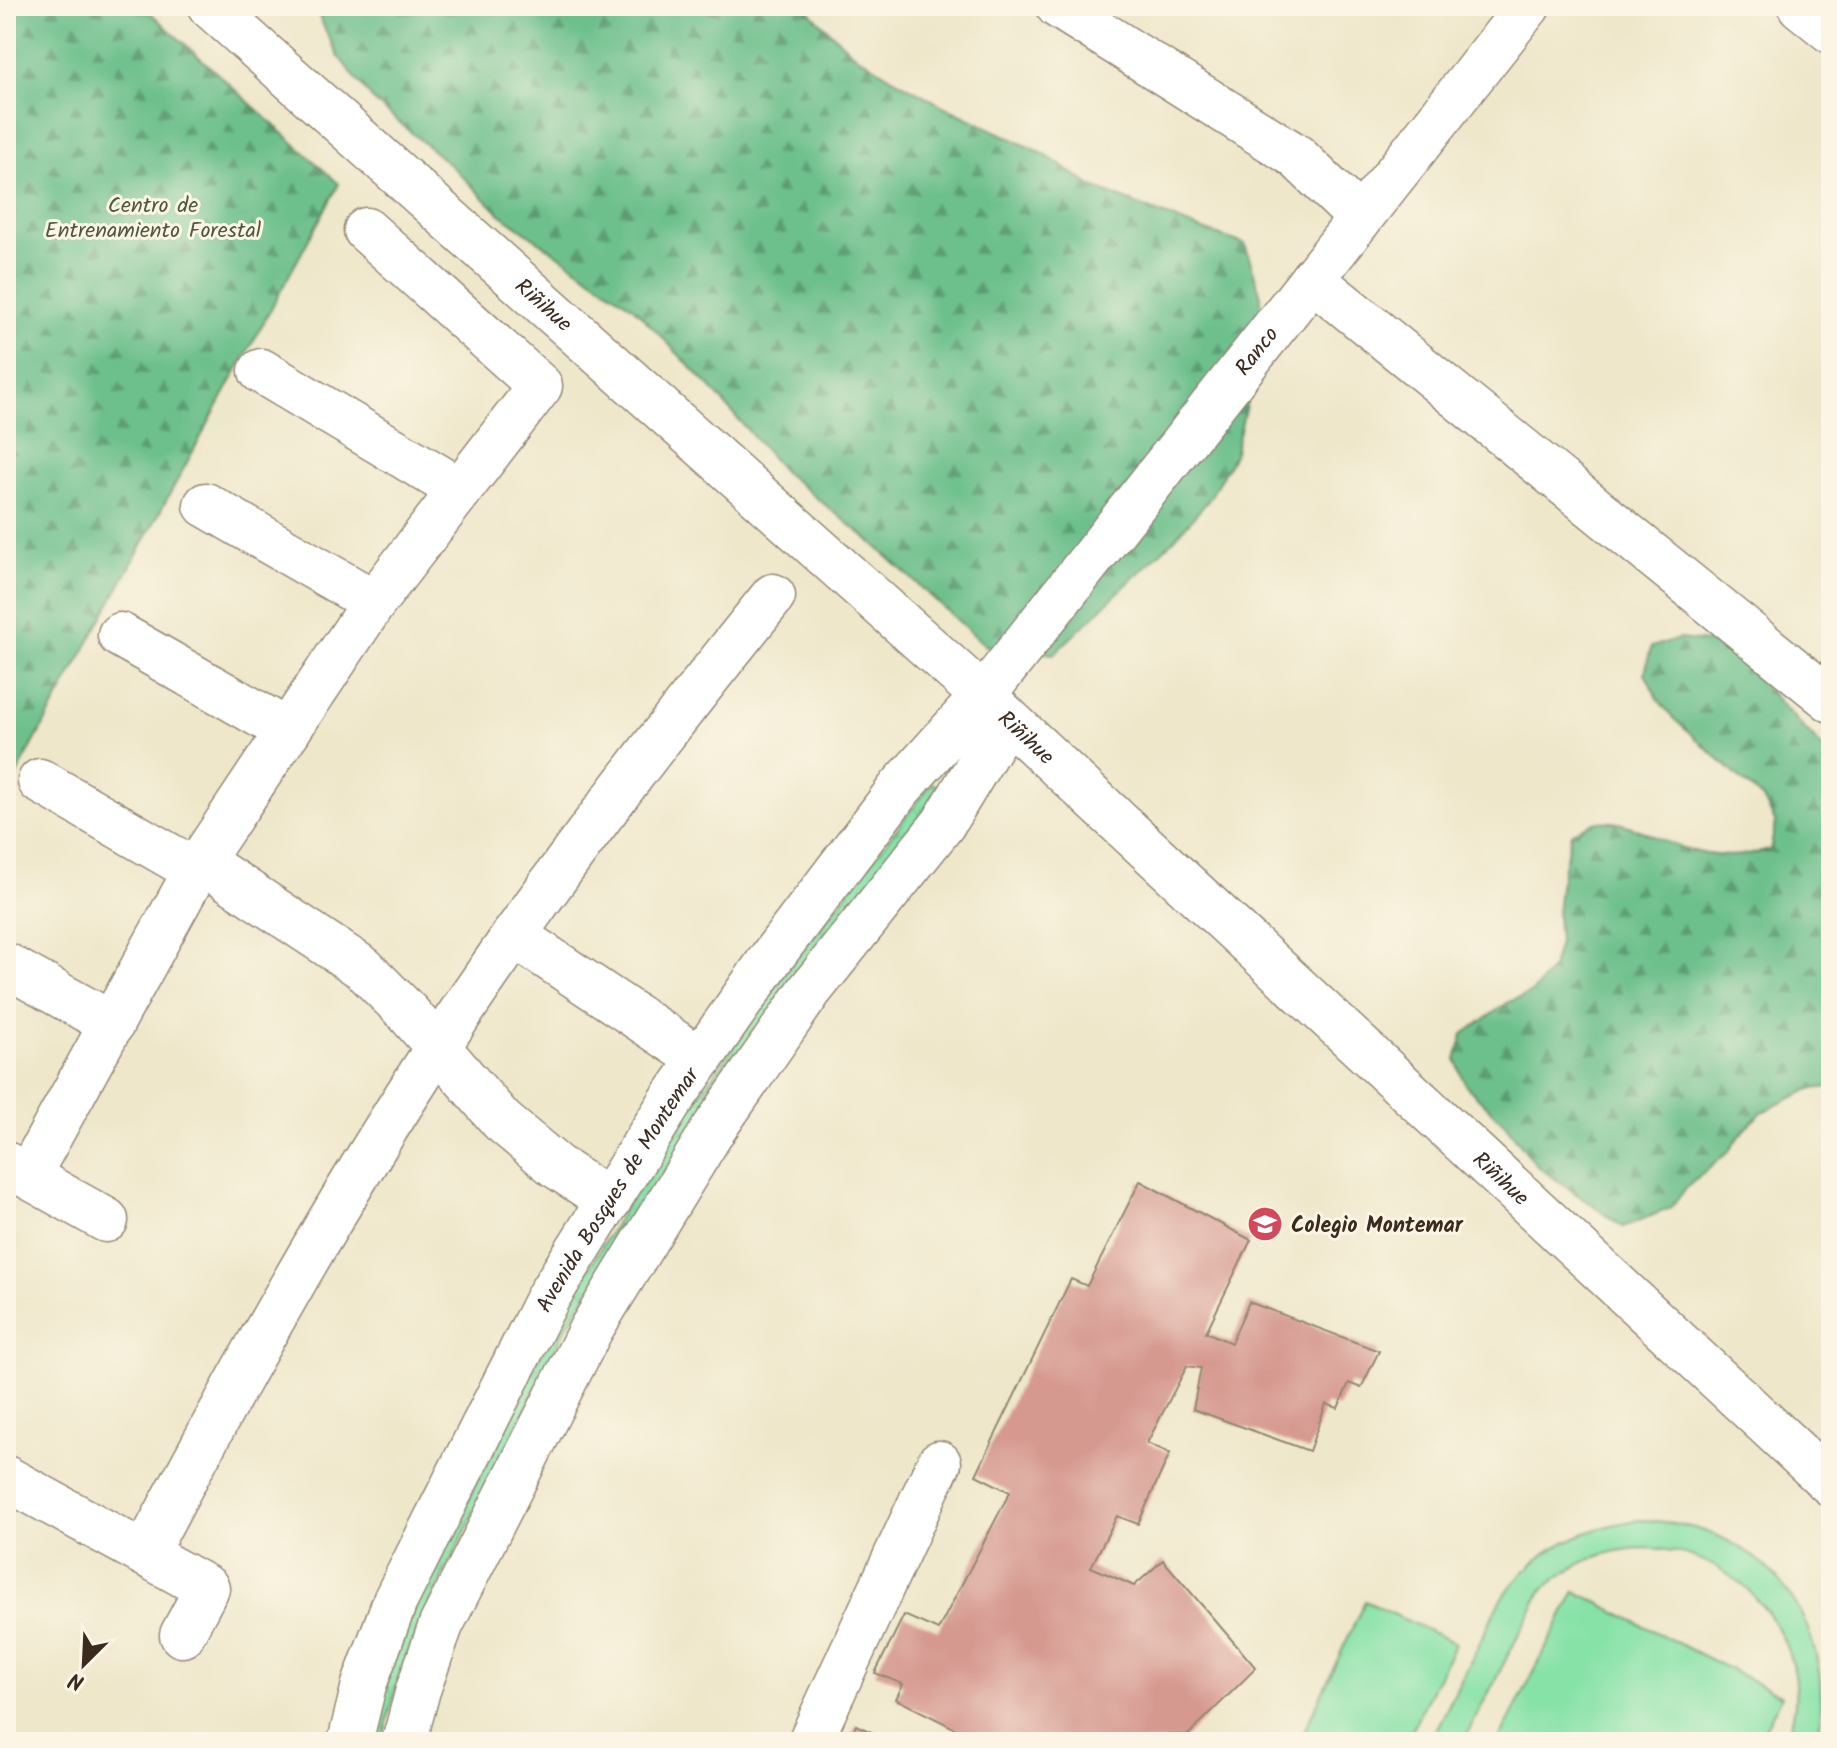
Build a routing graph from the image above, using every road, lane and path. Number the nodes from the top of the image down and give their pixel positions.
1 (210, 6) edge
2 (1058, 6) edge
3 (1528, 6) edge
4 (1800, 6) edge
5 (1831, 31) edge
6 (1360, 218) junction
7 (366, 230) dead end
8 (1312, 279) junction
9 (261, 371) dead end
10 (460, 490) junction
11 (206, 505) dead end
12 (773, 596) dead end
13 (374, 602) junction
14 (120, 635) dead end
15 (1831, 700) edge
16 (995, 707) junction
17 (288, 731) junction
18 (40, 781) dead end
19 (198, 866) junction
20 (514, 935) junction
21 (6, 965) edge
22 (112, 1024) junction
23 (438, 1047) junction
24 (700, 1059) junction
25 (17, 1170) edge
26 (609, 1201) junction
27 (106, 1220) dead end
28 (939, 1463) dead end
29 (6, 1478) edge
30 (1831, 1484) edge
31 (145, 1554) junction
32 (182, 1635) dead end
33 (350, 1742) edge
34 (404, 1742) edge
35 (810, 1742) edge

1 - 16 street, Riñihue
2 - 6 street
3 - 6 street, Ranco
4 - 5 street
6 - 8 street, Ranco
7 - 10 street
8 - 15 street
8 - 16 street, Ranco
9 - 10 street
10 - 13 street
11 - 13 street
12 - 20 street
13 - 17 street
14 - 17 street
16 - 24 street, Avenida Bosques de Montemar
16 - 30 street, Riñihue
16 - 34 street
17 - 19 street
18 - 19 street
19 - 22 street
19 - 23 street
20 - 23 street
20 - 24 street
21 - 22 street
22 - 25 street
23 - 26 street
23 - 31 street
24 - 26 street, Avenida Bosques de Montemar
25 - 27 street
26 - 33 street, Avenida Bosques de Montemar
28 - 35 street
29 - 31 street
31 - 32 street

